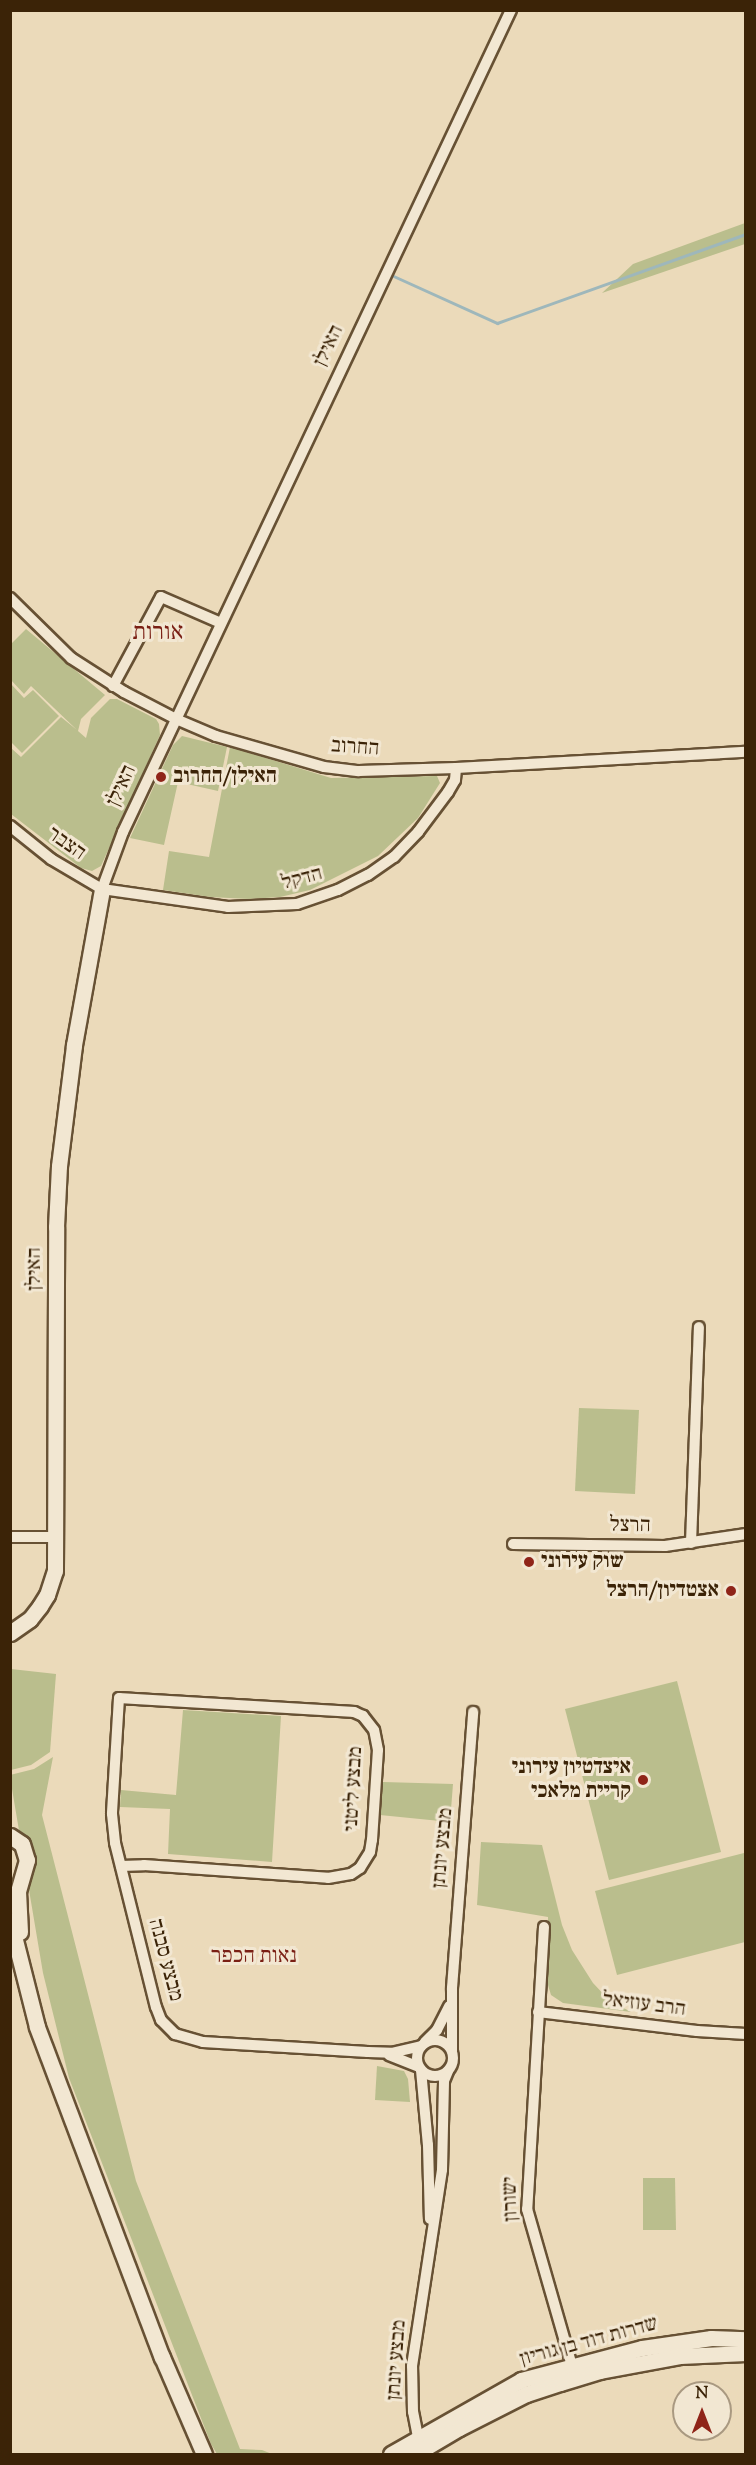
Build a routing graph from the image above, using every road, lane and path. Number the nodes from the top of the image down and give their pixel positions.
1 (511, 10) edge
2 (10, 598) edge
3 (221, 623) junction
4 (113, 686) junction
5 (176, 719) junction
6 (746, 752) edge
7 (456, 768) junction
8 (10, 825) edge
9 (102, 889) junction
10 (699, 1327) dead end
11 (746, 1534) edge
12 (10, 1537) edge
13 (56, 1537) junction
14 (691, 1543) junction
15 (513, 1544) dead end
16 (10, 1633) edge
17 (119, 1698) joint
18 (474, 1712) dead end
19 (12, 1835) edge
20 (121, 1866) junction
21 (16, 1880) edge
22 (10, 1920) edge
23 (544, 1928) dead end
24 (24, 1970) junction
25 (452, 1988) junction
26 (538, 2012) junction
27 (746, 2034) edge
28 (423, 2044) junction
29 (452, 2051) junction
30 (368, 2052) junction
31 (420, 2068) junction
32 (448, 2071) junction
33 (427, 2273) junction
34 (746, 2339) edge
35 (746, 2353) edge
36 (574, 2372) junction
37 (420, 2446) edge
38 (204, 2454) edge
39 (391, 2454) edge

1 - 3 street, האילן
2 - 4 street, החרוב
3 - 4 street
3 - 5 street, האילן
4 - 5 street, החרוב
5 - 7 street, החרוב
5 - 9 street, האילן
6 - 7 street, החרוב
7 - 9 street, הדקל
8 - 9 street, הצבר
9 - 13 street, האילן
10 - 14 street
11 - 14 street, הרצל
12 - 13 street
13 - 16 street, האילן
14 - 15 street, הרצל
17 - 20 street, מבצע סבנה
17 - 20 street, מבצע ליטני
18 - 25 street, מבצע יונתן
19 - 21 street
20 - 30 street, מבצע סבנה
21 - 24 street
22 - 24 street
23 - 26 street, ישורון
24 - 38 street
25 - 28 street, מבצע יונתן
25 - 29 street, מבצע יונתן
26 - 27 street, הרב עוזיאל
26 - 36 street, ישורון
28 - 29 street
28 - 30 street, מבצע סבנה
28 - 31 street
29 - 32 street
30 - 31 street, מבצע סבנה
31 - 32 street
31 - 33 street, מבצע יונתן
32 - 33 street, מבצע יונתן
33 - 37 street, מבצע יונתן
34 - 36 street, שדרות דוד בן גוריון
35 - 36 street, שדרות דוד בן גוריון
36 - 37 street, שדרות דוד בן גוריון
37 - 39 street, שדרות דוד בן גוריון

